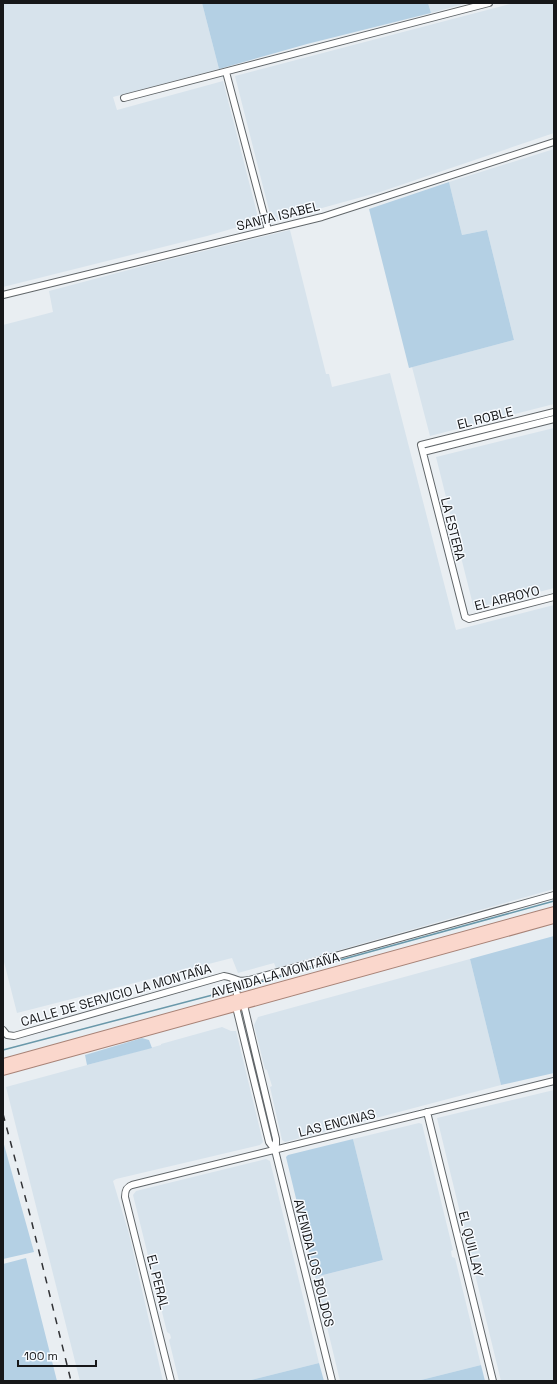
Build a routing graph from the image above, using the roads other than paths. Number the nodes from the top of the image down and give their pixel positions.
1 (489, 3) edge
2 (482, 4) edge
3 (226, 72) junction
4 (124, 98) dead end
5 (554, 142) edge
6 (268, 230) junction
7 (3, 296) edge
8 (554, 412) edge
9 (554, 419) edge
10 (421, 445) joint
11 (423, 452) junction
12 (554, 597) edge
13 (466, 618) joint
14 (554, 895) edge
15 (554, 911) edge
16 (554, 919) edge
17 (233, 979) junction
18 (239, 1003) junction
19 (5, 1032) edge
20 (3, 1063) edge
21 (3, 1071) edge
22 (554, 1081) edge
23 (427, 1112) junction
24 (275, 1150) junction
25 (127, 1188) joint
26 (171, 1381) edge
27 (332, 1381) edge
28 (493, 1381) edge

1 - 2 street
2 - 3 street
3 - 4 street
3 - 6 street
5 - 6 street, SANTA ISABEL
6 - 7 street, SANTA ISABEL
8 - 10 street, EL ROBLE
9 - 11 street, EL ROBLE
10 - 11 street, LA ESTERA
11 - 13 street, LA ESTERA
12 - 13 street, EL ARROYO
14 - 17 street, CALLE DE SERVICIO LA MONTAÑA
15 - 18 main road, AVENIDA LA MONTAÑA
16 - 18 main road, AVENIDA LA MONTAÑA
17 - 18 street, AVENIDA LOS BOLDOS
17 - 19 street, CALLE DE SERVICIO LA MONTAÑA
18 - 20 main road, AVENIDA LA MONTAÑA
18 - 21 main road, AVENIDA LA MONTAÑA
18 - 24 street, AVENIDA LOS BOLDOS
22 - 23 street, LAS ENCINAS
23 - 24 street, LAS ENCINAS
23 - 28 street, EL QUILLAY
24 - 25 street, LAS ENCINAS
24 - 27 street, AVENIDA LOS BOLDOS
25 - 26 street, EL PERAL

